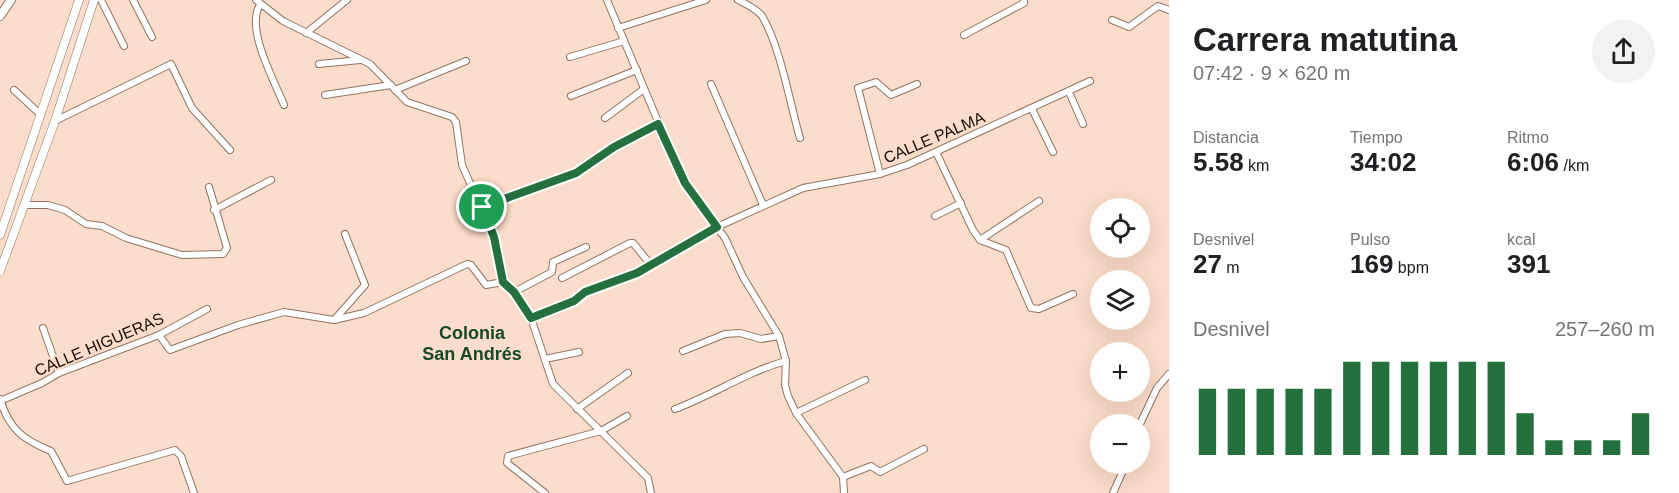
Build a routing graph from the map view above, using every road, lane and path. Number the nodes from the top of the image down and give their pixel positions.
1 (11, 0) edge
2 (79, 0) edge
3 (94, 0) edge
4 (101, 0) edge
5 (133, 0) edge
6 (347, 0) edge
7 (607, 0) edge
8 (706, 0) edge
9 (738, 0) edge
10 (1024, 0) edge
11 (258, 2) edge
12 (1169, 10) edge
13 (0, 16) edge
14 (1112, 20) dead end
15 (618, 28) junction
16 (306, 33) junction
17 (964, 35) dead end
18 (152, 37) dead end
19 (624, 41) junction
20 (124, 46) dead end
21 (570, 57) dead end
22 (361, 59) junction
23 (465, 61) dead end
24 (319, 64) dead end
25 (637, 70) junction
26 (1090, 81) dead end
27 (711, 84) dead end
28 (917, 84) dead end
29 (393, 87) junction
30 (644, 89) junction
31 (14, 90) dead end
32 (1069, 92) junction
33 (325, 95) dead end
34 (571, 96) dead end
35 (284, 105) dead end
36 (1032, 109) junction
37 (40, 114) junction
38 (605, 118) dead end
39 (55, 121) junction
40 (658, 124) junction
41 (1083, 124) dead end
42 (800, 138) dead end
43 (230, 150) dead end
44 (936, 152) junction
45 (1053, 152) dead end
46 (880, 174) junction
47 (271, 180) dead end
48 (209, 187) dead end
49 (1038, 201) dead end
50 (961, 203) junction
51 (26, 205) junction
52 (763, 205) junction
53 (482, 207) junction
54 (214, 210) junction
55 (935, 216) dead end
56 (717, 227) junction
57 (1, 231) edge
58 (345, 234) dead end
59 (980, 240) junction
60 (586, 247) dead end
61 (651, 265) junction
62 (0, 272) edge
63 (562, 278) dead end
64 (503, 282) junction
65 (514, 292) junction
66 (1073, 294) dead end
67 (207, 309) dead end
68 (531, 318) junction
69 (334, 320) junction
70 (43, 328) dead end
71 (159, 335) junction
72 (779, 336) junction
73 (683, 351) dead end
74 (579, 352) dead end
75 (545, 359) junction
76 (786, 361) junction
77 (59, 373) junction
78 (628, 373) dead end
79 (1169, 374) edge
80 (865, 380) dead end
81 (0, 401) edge
82 (577, 409) junction
83 (675, 409) dead end
84 (796, 413) junction
85 (1145, 414) edge
86 (627, 416) dead end
87 (601, 431) junction
88 (924, 449) dead end
89 (1122, 474) edge
90 (843, 477) junction
91 (541, 492) edge
92 (194, 493) edge
93 (651, 493) edge
94 (844, 493) edge
95 (1113, 493) edge

1 - 13 main road
2 - 37 street
3 - 39 street
4 - 20 street
5 - 18 street
6 - 16 street
7 - 15 street
8 - 15 street
9 - 42 street
10 - 17 street
11 - 16 street
11 - 35 street
12 - 14 street
15 - 19 street
16 - 22 street
19 - 21 street
19 - 25 street
22 - 24 street
22 - 29 street
23 - 29 street
25 - 30 street
25 - 34 street
26 - 32 street, CALLE PALMA
27 - 52 street
28 - 46 street
29 - 33 street
29 - 53 street
30 - 38 street
30 - 40 street
31 - 37 street
32 - 36 street, CALLE PALMA
32 - 41 street
36 - 44 street, CALLE PALMA
36 - 45 street
37 - 57 street
39 - 43 street
39 - 51 street
40 - 53 street
40 - 56 street
44 - 46 street, CALLE PALMA
44 - 50 street
46 - 52 street, CALLE PALMA
47 - 54 street
48 - 54 street
49 - 59 street
50 - 55 street
50 - 59 street
51 - 54 street
51 - 62 street
52 - 56 street, CALLE PALMA
53 - 64 street
56 - 61 street, CALLE PALMA
56 - 72 street
58 - 69 street
59 - 66 street
60 - 65 street
61 - 63 street
61 - 68 street, CALLE PALMA
64 - 65 street
64 - 69 street
65 - 68 street
67 - 71 street, CALLE HIGUERAS
68 - 75 street
69 - 71 street
70 - 77 street
71 - 77 street, CALLE HIGUERAS
72 - 73 street
72 - 76 street
74 - 75 street
75 - 82 street
76 - 83 street
76 - 84 street
77 - 81 street, CALLE HIGUERAS
78 - 82 street
79 - 85 street
80 - 84 street
81 - 92 street
82 - 87 street
84 - 90 street
86 - 87 street
87 - 91 street
87 - 93 street
88 - 90 street
89 - 95 street
90 - 94 street

